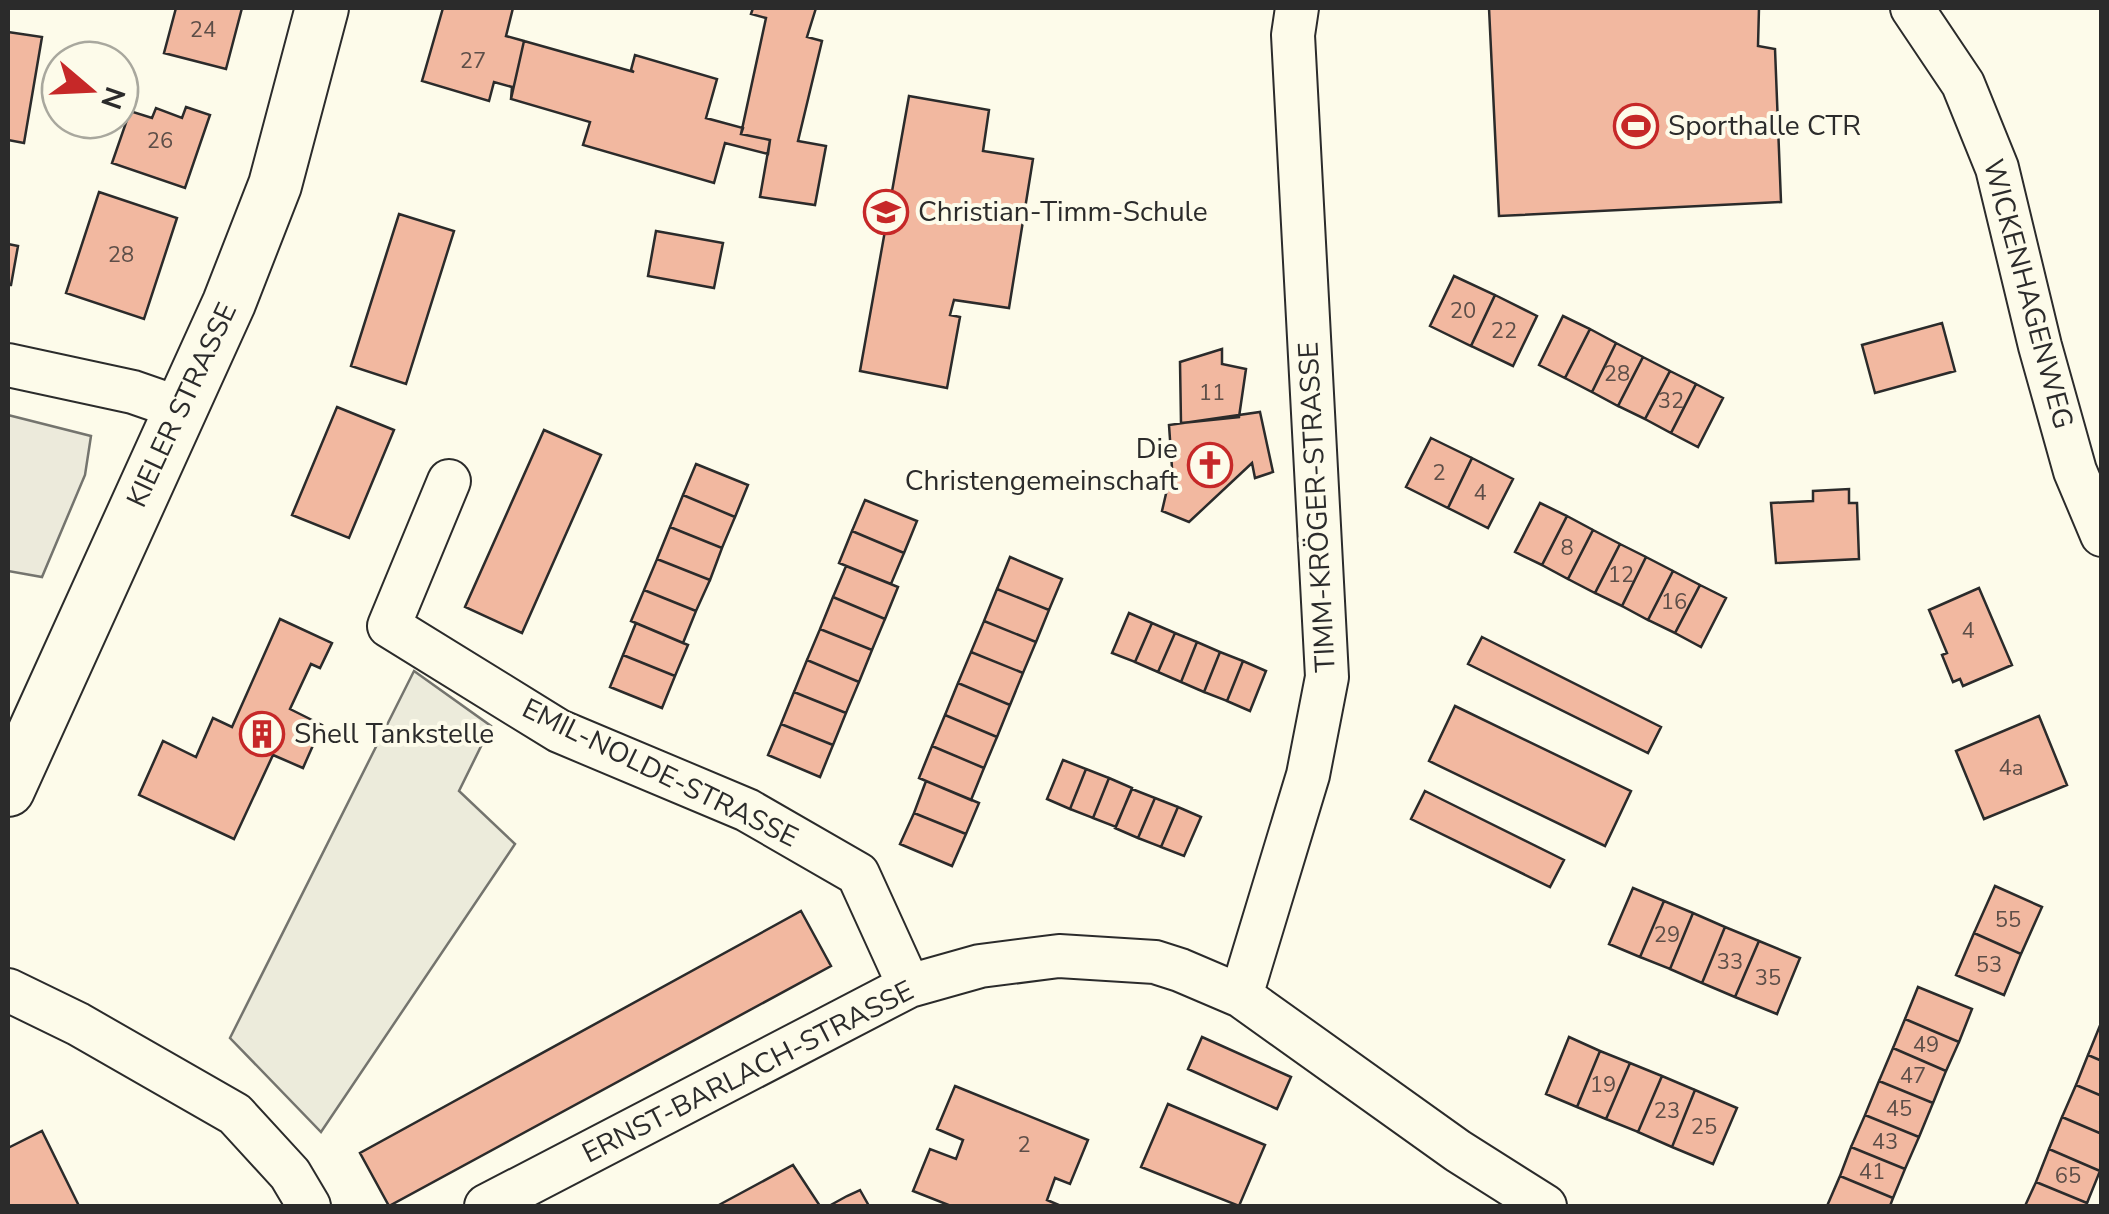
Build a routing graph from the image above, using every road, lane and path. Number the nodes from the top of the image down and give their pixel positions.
1 (322, 8) edge
2 (1297, 8) edge
3 (1912, 8) edge
4 (8, 365) edge
5 (182, 409) junction
6 (449, 481) dead end
7 (2102, 535) edge
8 (8, 790) edge
9 (909, 986) junction
10 (8, 990) edge
11 (1241, 996) junction
12 (309, 1206) edge
13 (486, 1206) edge
14 (1545, 1206) edge

1 - 5 main road, KIELER STRASSE
2 - 11 street, TIMM-KRÖGER-STRASSE
3 - 7 street, WICKENHAGENWEG
4 - 5 street
5 - 8 main road, KIELER STRASSE
6 - 9 street, EMIL-NOLDE-STRASSE
9 - 11 street, ERNST-BARLACH-STRASSE
9 - 13 street, ERNST-BARLACH-STRASSE
10 - 12 street
11 - 14 street, ERNST-BARLACH-STRASSE

